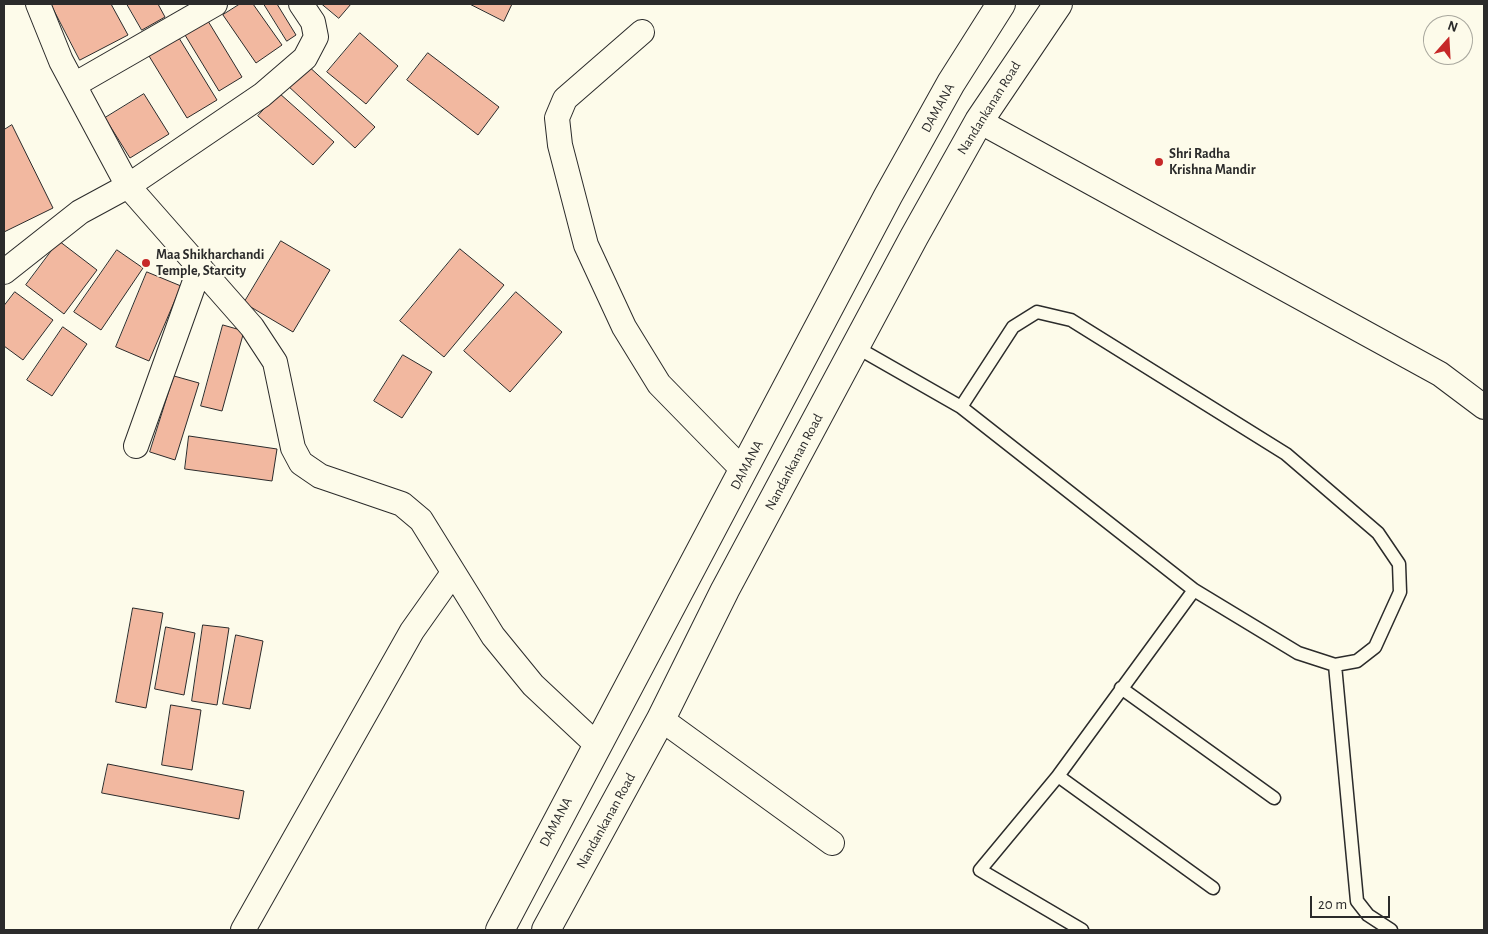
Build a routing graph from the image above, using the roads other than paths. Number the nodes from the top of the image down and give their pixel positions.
1 (38, 4) edge
2 (215, 4) edge
3 (301, 4) edge
4 (1001, 4) edge
5 (1048, 7) edge
6 (642, 32) dead end
7 (74, 85) junction
8 (979, 121) junction
9 (128, 186) junction
10 (200, 267) junction
11 (4, 272) edge
12 (856, 347) junction
13 (961, 407) junction
14 (1484, 408) edge
15 (136, 446) dead end
16 (744, 471) junction
17 (453, 573) junction
18 (1194, 590) junction
19 (1335, 665) junction
20 (1121, 688) junction
21 (661, 719) junction
22 (597, 745) junction
23 (1058, 776) junction
24 (1274, 798) dead end
25 (832, 843) dead end
26 (1213, 888) dead end
27 (243, 930) edge
28 (500, 930) edge
29 (546, 930) edge
30 (1082, 930) edge
31 (1391, 930) edge

1 - 7 street
2 - 7 street
3 - 9 street
4 - 16 main road, DAMANA
5 - 8 main road, Nandankanan Road
6 - 16 street
7 - 9 street
8 - 12 main road, Nandankanan Road
8 - 14 street
9 - 10 street
9 - 11 street
10 - 15 street
10 - 17 street
12 - 13 lane
12 - 21 main road, Nandankanan Road
13 - 18 lane
13 - 19 lane
16 - 22 main road, DAMANA
17 - 22 street
17 - 27 street
18 - 19 lane
18 - 20 lane
19 - 31 lane
20 - 23 lane
20 - 24 lane
21 - 25 street
21 - 29 main road, Nandankanan Road
22 - 28 main road, DAMANA
23 - 26 lane
23 - 30 lane

